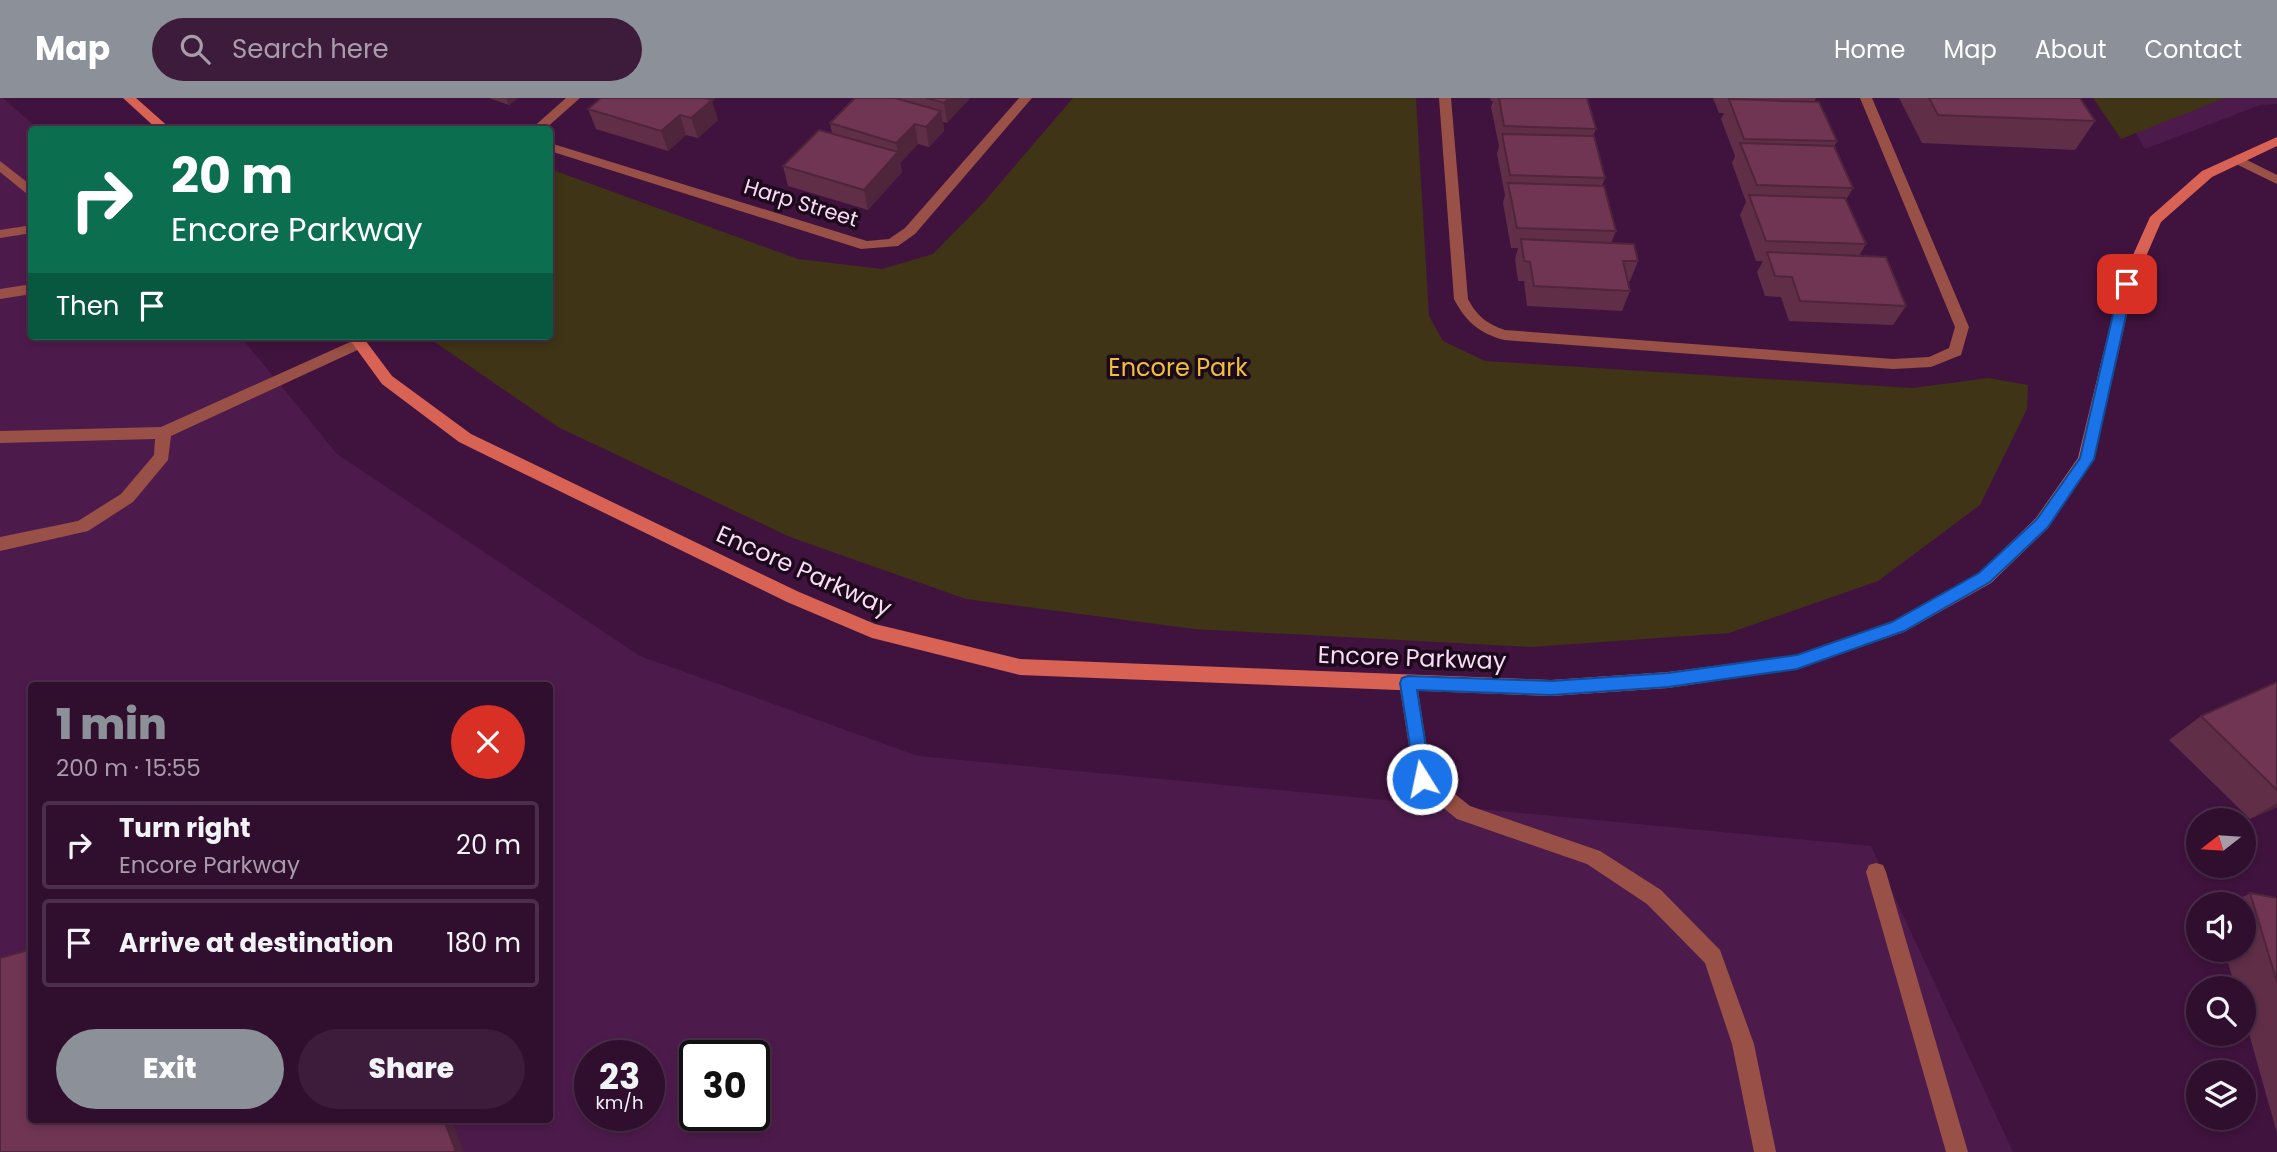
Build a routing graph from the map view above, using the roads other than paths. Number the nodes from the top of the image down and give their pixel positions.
1 (129, 98) edge
2 (574, 98) edge
3 (1026, 98) edge
4 (1445, 98) edge
5 (1866, 98) edge
6 (161, 126) edge
7 (541, 126) edge
8 (2275, 144) edge
9 (553, 148) edge
10 (2237, 159) junction
11 (0, 165) edge
12 (6, 177) edge
13 (2277, 180) edge
14 (28, 191) edge
15 (28, 230) edge
16 (0, 234) edge
17 (28, 290) edge
18 (0, 294) edge
19 (356, 340) edge
20 (163, 433) junction
21 (0, 437) edge
22 (0, 544) edge
23 (1408, 683) junction
24 (1876, 872) dead end
25 (1765, 1152) edge
26 (1957, 1152) edge

1 - 6 street
2 - 7 street
3 - 9 street, Harp Street
4 - 5 street
8 - 10 street, Encore Parkway
10 - 13 street
10 - 23 street, Encore Parkway
11 - 12 street
12 - 14 street
15 - 16 street
17 - 18 street
19 - 20 street
19 - 23 street, Encore Parkway
20 - 21 street
20 - 22 street
23 - 25 street
24 - 26 street

